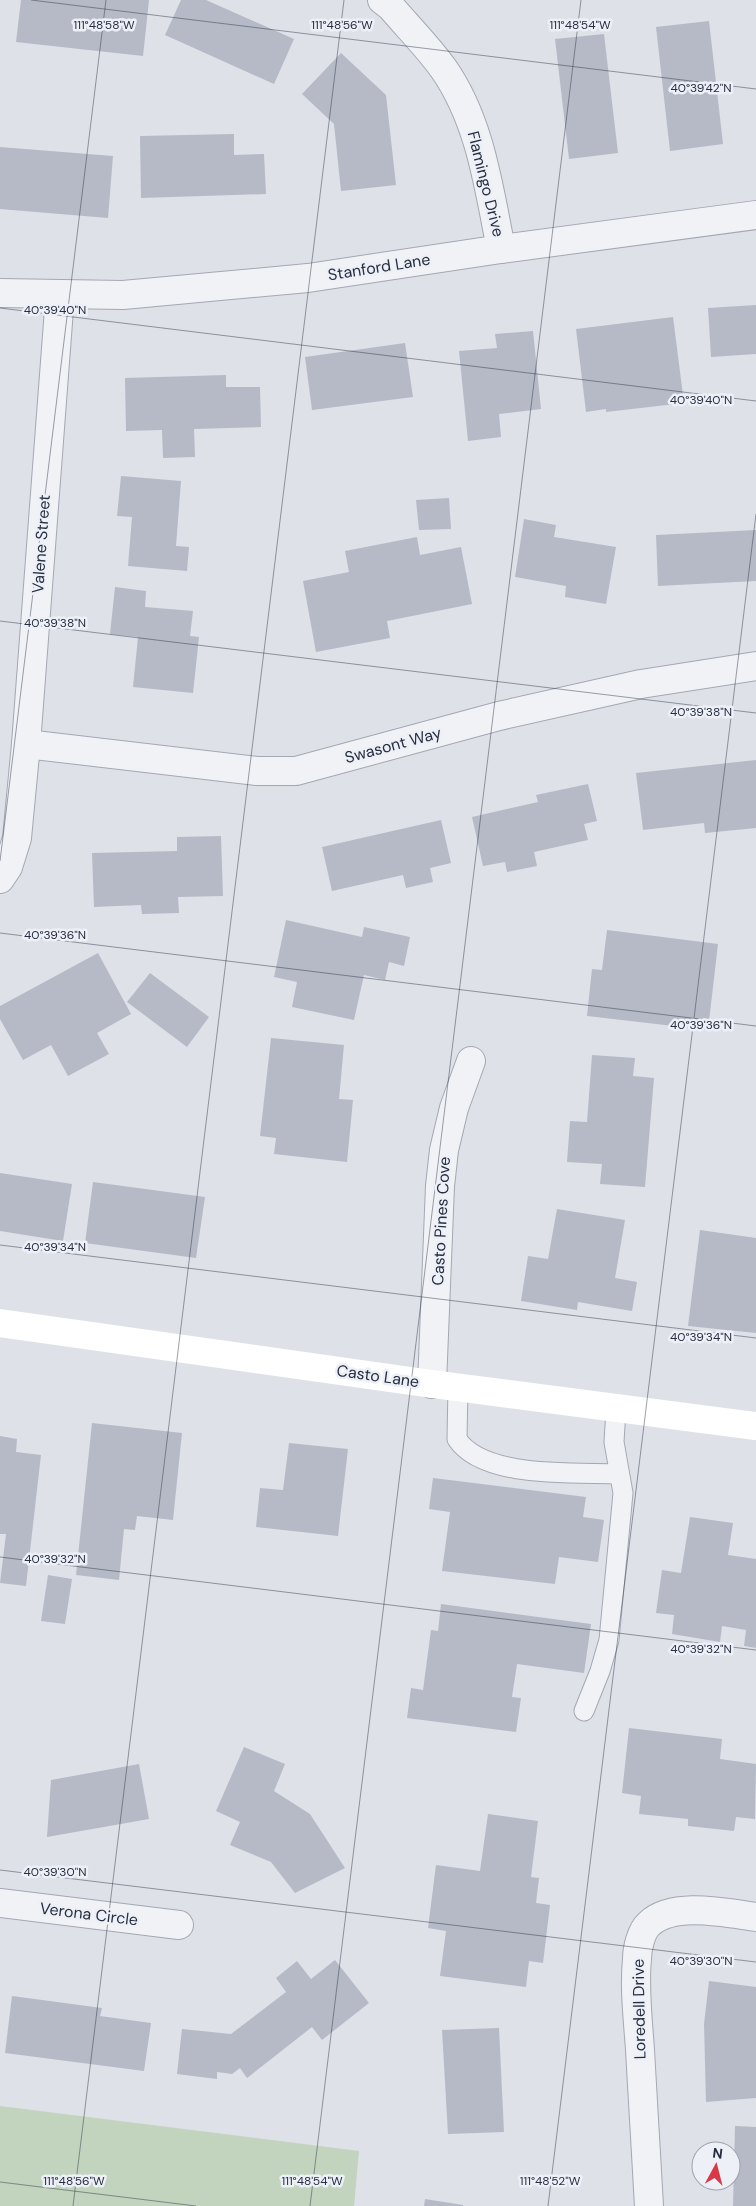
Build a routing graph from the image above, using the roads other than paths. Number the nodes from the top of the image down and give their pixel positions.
1 (382, 0) edge
2 (756, 215) edge
3 (501, 249) junction
4 (0, 293) edge
5 (60, 296) junction
6 (756, 666) edge
7 (26, 744) junction
8 (0, 879) edge
9 (471, 1061) dead end
10 (0, 1323) edge
11 (432, 1384) junction
12 (458, 1387) junction
13 (616, 1409) junction
14 (756, 1426) edge
15 (619, 1474) junction
16 (584, 1711) dead end
17 (0, 1903) edge
18 (756, 1916) edge
19 (179, 1925) dead end
20 (649, 2206) edge

1 - 3 street, Flamingo Drive
2 - 3 street, Stanford Lane
3 - 5 street, Stanford Lane
4 - 5 street, Stanford Lane
5 - 7 street, Valene Street
6 - 7 street, Swasont Way
7 - 8 street, Valene Street
9 - 11 street, Casto Pines Cove
10 - 11 street, Casto Lane
11 - 12 street, Casto Lane
12 - 13 street, Casto Lane
12 - 15 lane
13 - 14 street, Casto Lane
13 - 15 lane
15 - 16 lane
17 - 19 street, Verona Circle
18 - 20 street, Loredell Drive

